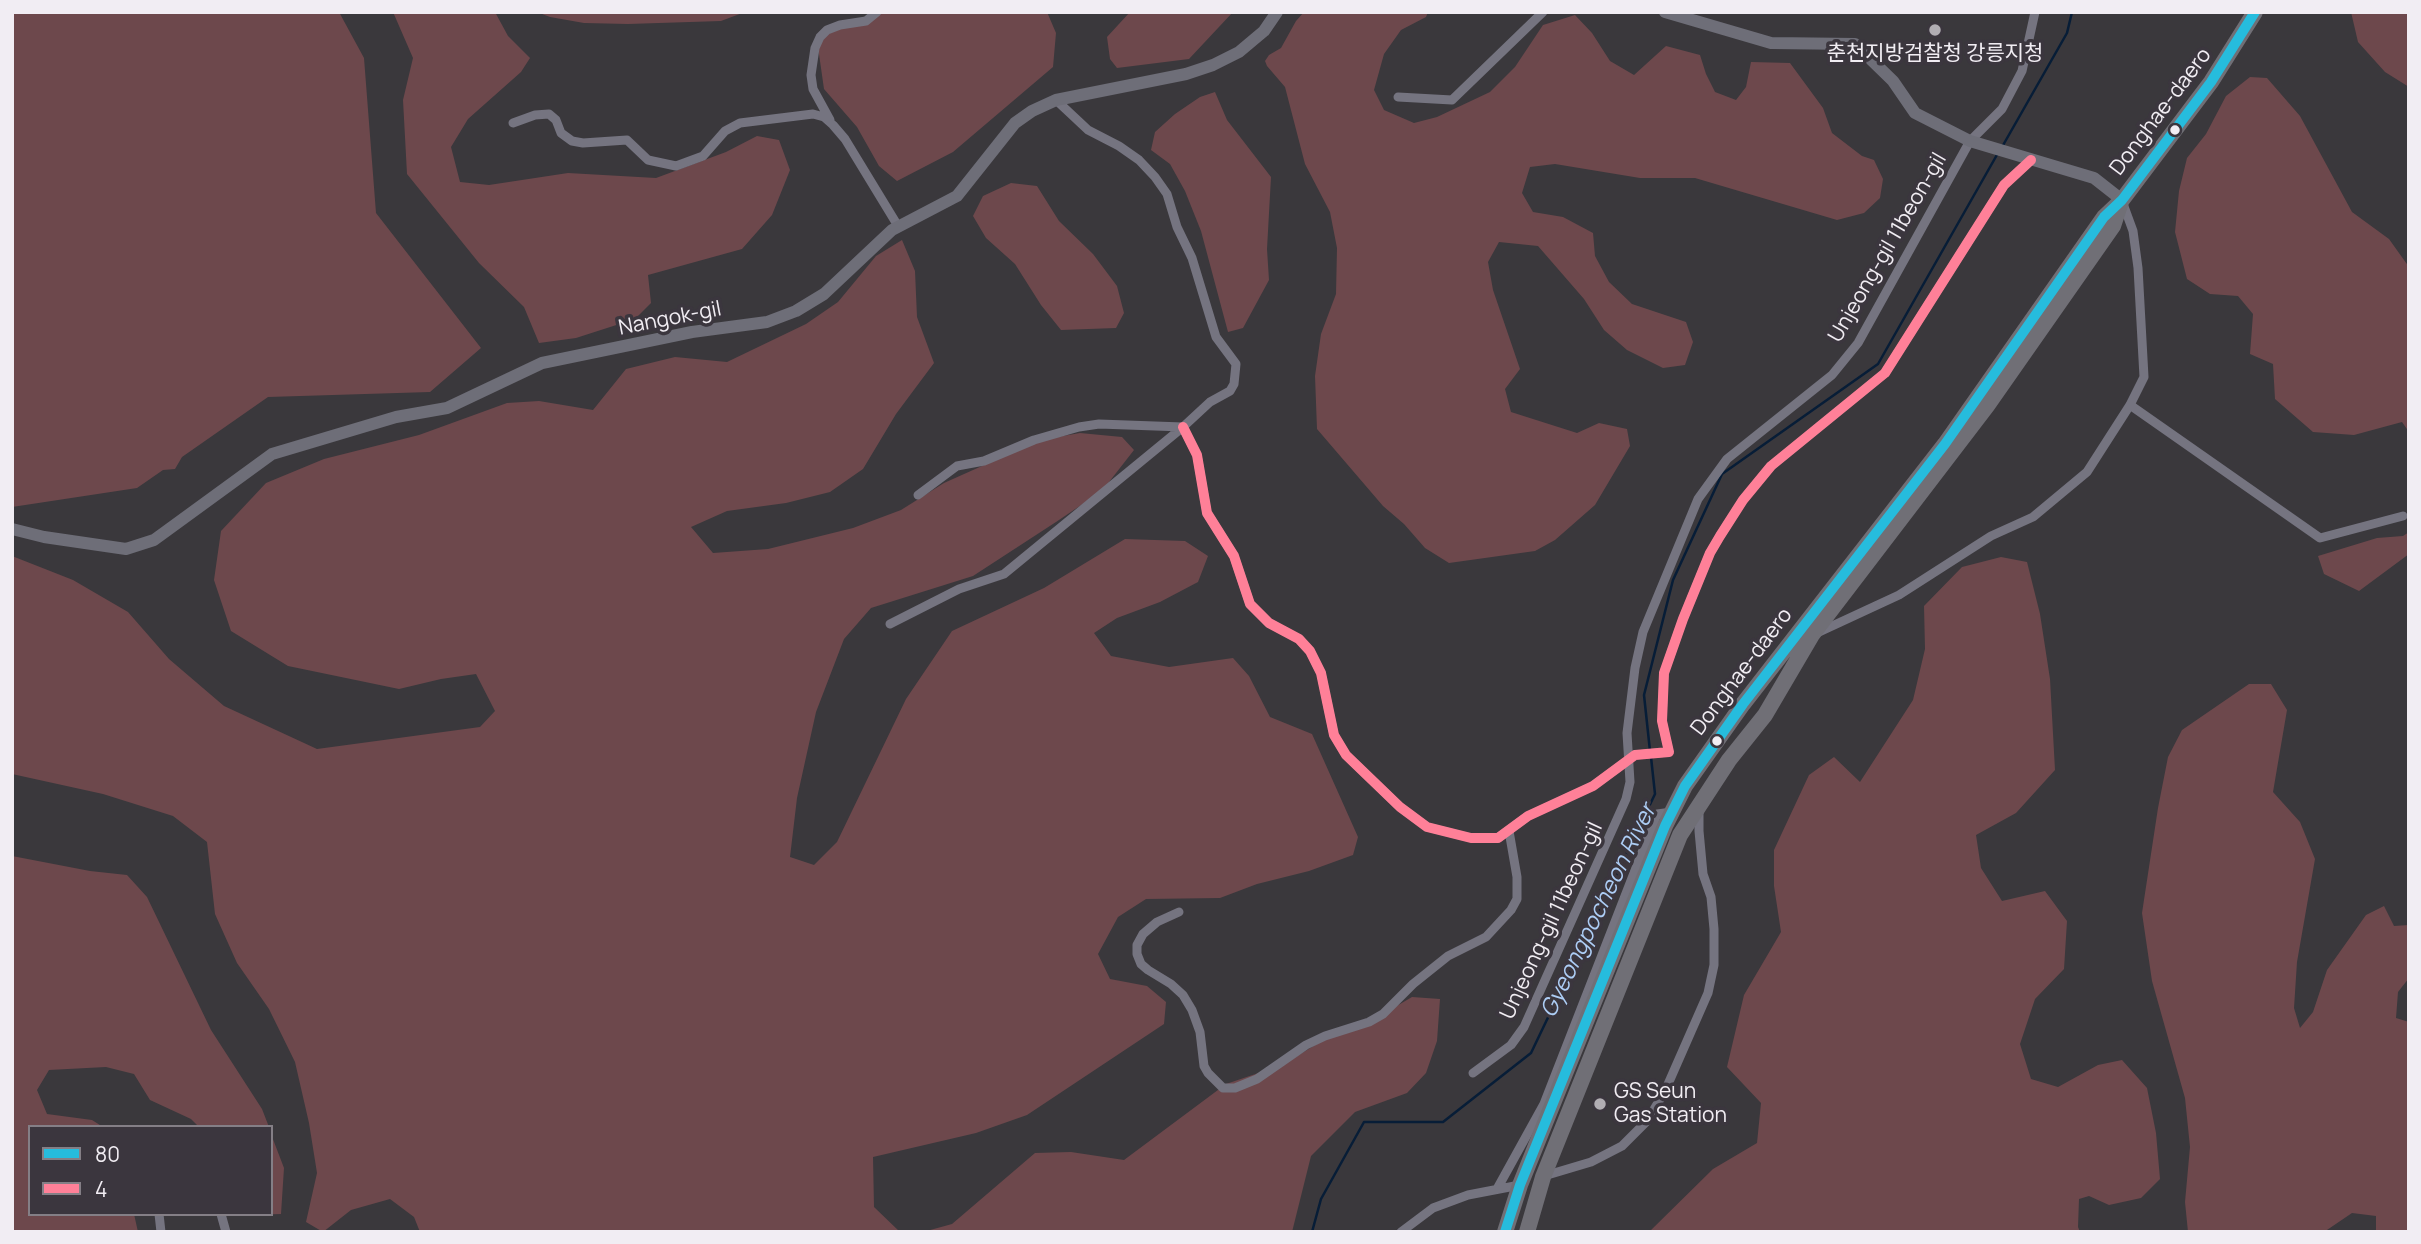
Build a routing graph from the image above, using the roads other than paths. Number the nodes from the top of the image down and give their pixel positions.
1 (877, 12) edge
2 (1277, 12) edge
3 (1543, 12) edge
4 (1665, 12) edge
5 (2035, 12) edge
6 (2255, 12) edge
7 (1398, 97) dead end
8 (1056, 100) junction
9 (513, 123) dead end
10 (833, 124) junction
11 (1970, 141) junction
12 (2025, 158) junction
13 (2122, 200) junction
14 (898, 226) junction
15 (2130, 405) junction
16 (1183, 428) junction
17 (918, 495) dead end
18 (2403, 516) dead end
19 (12, 529) edge
20 (890, 624) dead end
21 (1812, 635) junction
22 (1631, 758) junction
23 (1699, 807) junction
24 (1672, 811) junction
25 (1509, 831) junction
26 (1179, 912) dead end
27 (1473, 1073) dead end
28 (1543, 1177) junction
29 (1520, 1185) junction
30 (1497, 1189) junction
31 (1401, 1232) edge
32 (1506, 1232) edge
33 (1527, 1232) edge

1 - 10 street
2 - 8 street, Nangok-gil
3 - 7 street
4 - 11 street
5 - 11 street, Unjeong-gil 11beon-gil
6 - 13 highway, Donghae-daero
8 - 14 street, Nangok-gil
8 - 16 street
9 - 10 street
10 - 14 street
11 - 12 street
11 - 22 street, Unjeong-gil 11beon-gil
12 - 13 street
12 - 22 street
13 - 15 street
13 - 21 highway, Donghae-daero
13 - 24 highway, Donghae-daero
14 - 19 street, Nangok-gil
15 - 18 street
15 - 21 street
16 - 17 street
16 - 20 street
16 - 25 street
21 - 23 highway, Donghae-daero
22 - 25 street
22 - 27 street, Unjeong-gil 11beon-gil
23 - 28 highway, Donghae-daero
23 - 28 street
24 - 29 highway, Donghae-daero
24 - 30 street
25 - 26 street
28 - 33 highway, Donghae-daero
29 - 30 street
29 - 32 highway, Donghae-daero
30 - 31 street

